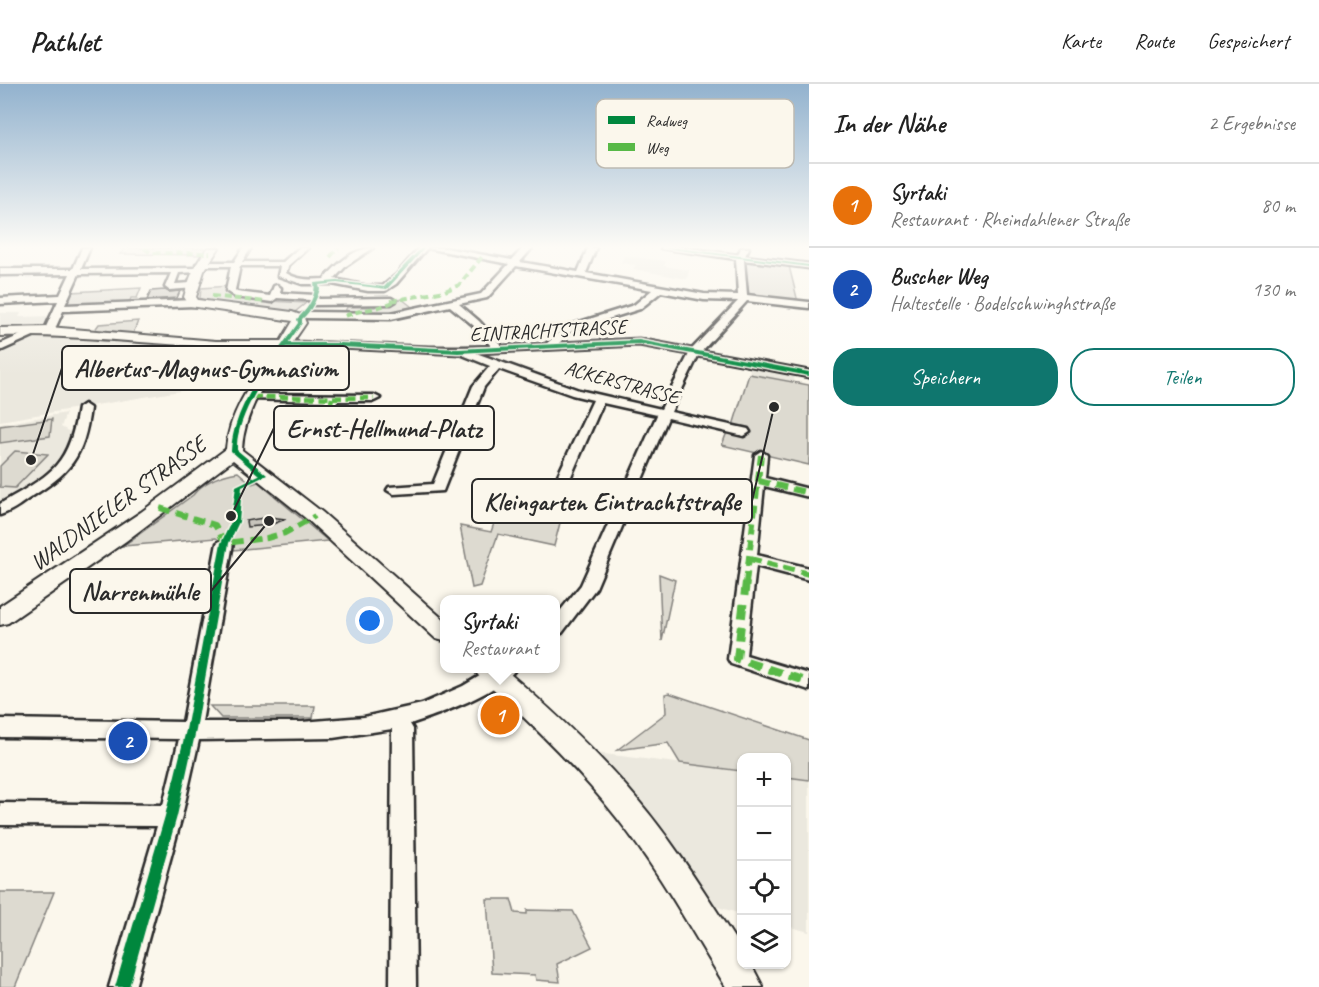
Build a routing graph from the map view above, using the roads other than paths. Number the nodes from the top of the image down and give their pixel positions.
1 (67, 290) edge
2 (191, 290) edge
3 (230, 290) edge
4 (276, 290) edge
5 (318, 290) edge
6 (489, 290) edge
7 (658, 290) edge
8 (665, 290) edge
9 (743, 290) edge
10 (275, 295) junction
11 (744, 299) junction
12 (314, 300) junction
13 (0, 301) edge
14 (391, 301) dead end
15 (61, 303) junction
16 (194, 303) junction
17 (453, 304) junction
18 (809, 305) edge
19 (302, 317) junction
20 (43, 331) junction
21 (0, 332) edge
22 (285, 345) junction
23 (549, 346) junction
24 (0, 348) edge
25 (499, 348) junction
26 (458, 351) junction
27 (695, 351) junction
28 (496, 365) junction
29 (809, 374) edge
30 (252, 397) junction
31 (332, 398) junction
32 (374, 398) dead end
33 (599, 399) junction
34 (84, 408) dead end
35 (664, 414) junction
36 (326, 429) dead end
37 (744, 432) dead end
38 (234, 451) junction
39 (761, 454) dead end
40 (759, 482) junction
41 (394, 490) dead end
42 (558, 490) dead end
43 (809, 493) edge
44 (0, 510) edge
45 (225, 543) dead end
46 (750, 559) junction
47 (809, 574) edge
48 (0, 617) edge
49 (560, 622) edge
50 (440, 629) edge
51 (493, 673) edge
52 (498, 673) edge
53 (809, 682) edge
54 (398, 721) junction
55 (0, 728) edge
56 (191, 730) junction
57 (0, 814) edge
58 (171, 816) junction
59 (122, 987) edge
60 (403, 987) edge
61 (746, 987) edge

1 - 15 street
2 - 16 main road
3 - 10 street
4 - 10 street
5 - 12 street
6 - 17 street
7 - 23 street
8 - 11 street
9 - 11 street
10 - 12 street
11 - 18 street
11 - 27 street
12 - 14 street
12 - 19 street
13 - 15 street
15 - 16 street
15 - 20 street
16 - 19 main road
17 - 19 street
17 - 25 street
19 - 22 main road
20 - 21 main road
20 - 22 main road
20 - 24 street
22 - 26 street, EINTRACHTSTRASSE
22 - 30 main road
23 - 25 street, EINTRACHTSTRASSE
23 - 27 street, EINTRACHTSTRASSE
25 - 26 street, EINTRACHTSTRASSE
26 - 28 street, ACKERSTRASSE
27 - 29 street, EINTRACHTSTRASSE
27 - 35 street
28 - 33 street, ACKERSTRASSE
28 - 41 street
30 - 31 street
30 - 38 main road
31 - 32 street
31 - 36 street
33 - 35 street, ACKERSTRASSE
33 - 42 street
34 - 44 street
35 - 37 street, ACKERSTRASSE
35 - 49 street
38 - 48 main road, WALDNIELER STRASSE
38 - 50 main road
39 - 40 street
40 - 43 street
40 - 46 street
45 - 56 street
46 - 47 street
46 - 53 street
51 - 54 street
52 - 61 main road
54 - 56 street
54 - 60 street
55 - 56 street
56 - 58 street
57 - 58 street
58 - 59 street

